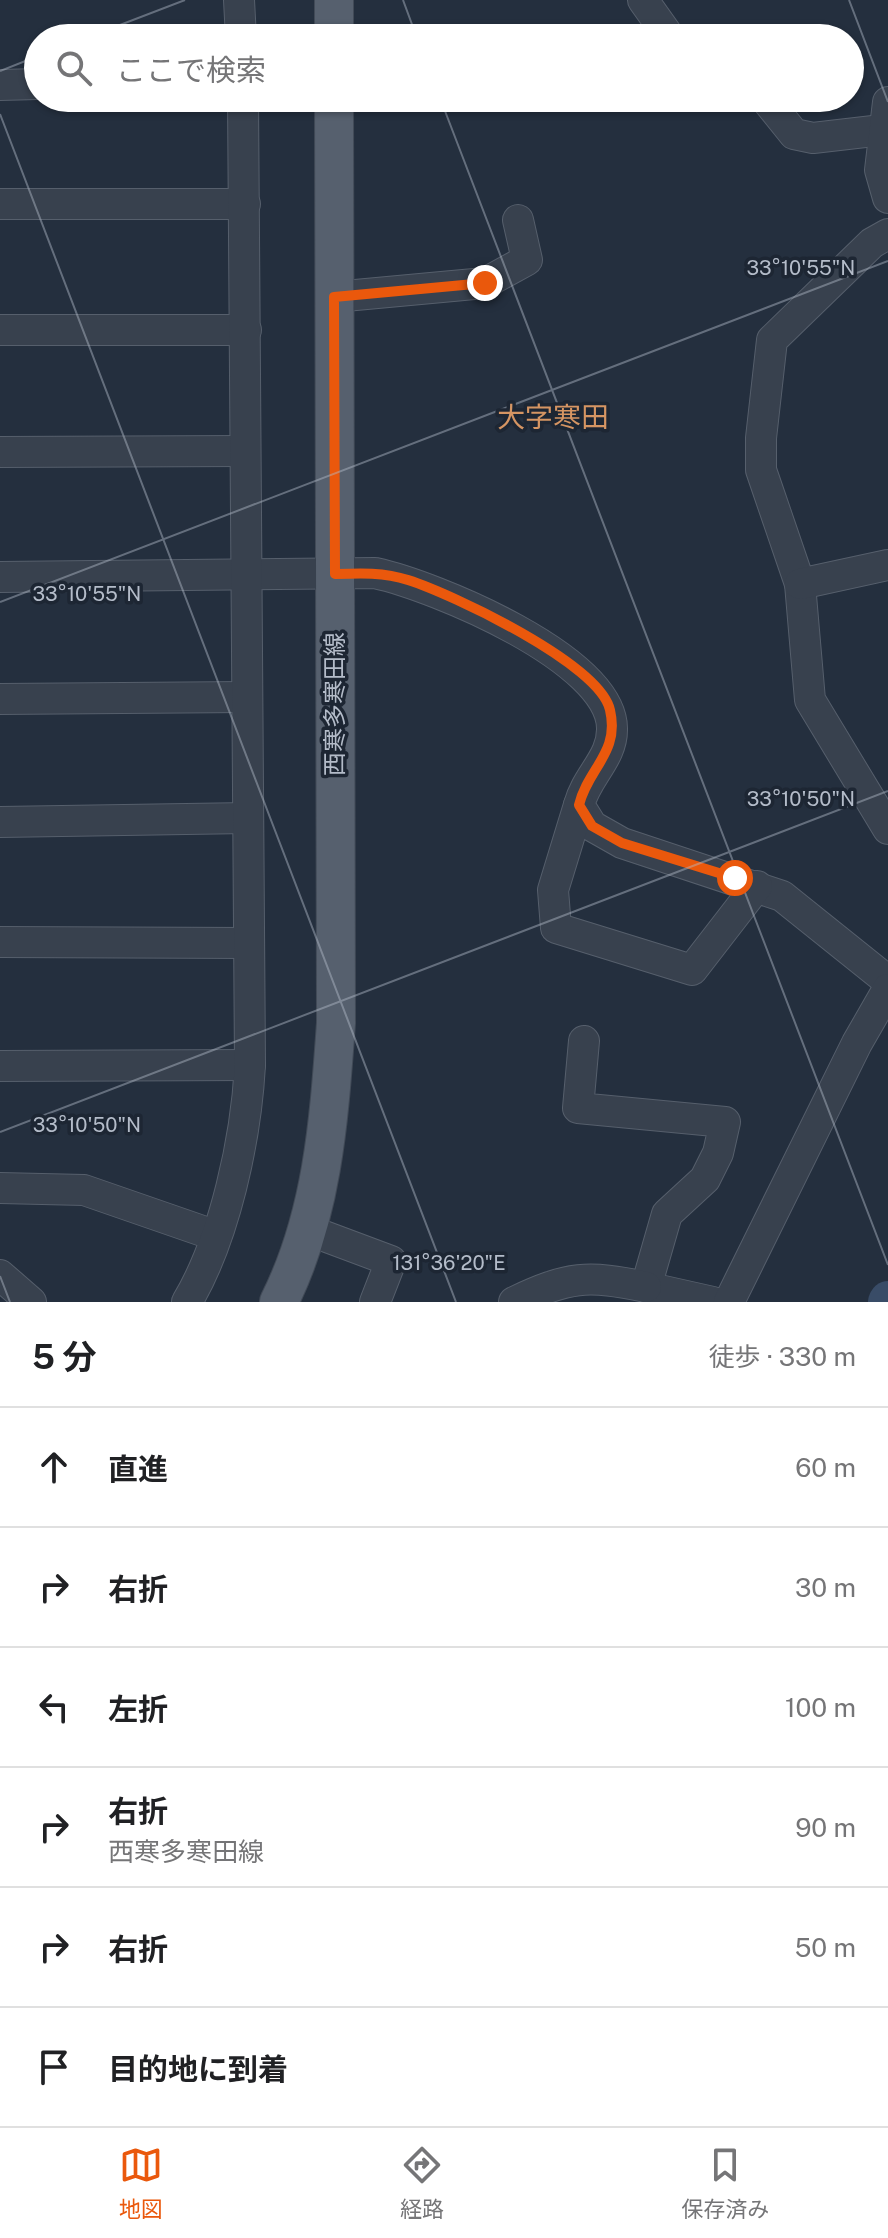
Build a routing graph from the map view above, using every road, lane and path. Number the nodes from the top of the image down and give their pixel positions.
1 (239, 0) edge
2 (334, 0) edge
3 (643, 0) edge
4 (240, 24) edge
5 (334, 24) edge
6 (660, 24) edge
7 (24, 84) edge
8 (0, 85) edge
9 (243, 112) edge
10 (334, 112) edge
11 (776, 112) edge
12 (885, 116) edge
13 (888, 198) edge
14 (0, 204) edge
15 (245, 204) junction
16 (518, 220) dead end
17 (888, 234) edge
18 (334, 297) junction
19 (0, 330) edge
20 (246, 330) junction
21 (244, 451) junction
22 (0, 452) edge
23 (888, 565) edge
24 (335, 574) junction
25 (246, 575) junction
26 (0, 577) edge
27 (800, 584) junction
28 (245, 697) junction
29 (0, 699) edge
30 (579, 805) junction
31 (248, 818) junction
32 (0, 822) edge
33 (888, 829) edge
34 (757, 886) junction
35 (0, 942) edge
36 (248, 943) junction
37 (888, 981) edge
38 (888, 989) edge
39 (584, 1041) dead end
40 (250, 1065) junction
41 (0, 1066) edge
42 (0, 1188) edge
43 (308, 1230) junction
44 (214, 1235) junction
45 (0, 1275) edge
46 (646, 1287) junction
47 (31, 1302) edge
48 (187, 1302) edge
49 (279, 1302) edge
50 (375, 1302) edge
51 (514, 1302) edge
52 (713, 1302) edge
53 (729, 1302) edge

1 - 4 street
2 - 5 main road
3 - 6 street
7 - 8 street
9 - 15 street
10 - 18 main road, 西寒多寒田線
11 - 12 street
12 - 13 street
14 - 15 street
15 - 20 street
16 - 18 street
17 - 27 street
18 - 24 main road, 西寒多寒田線
19 - 20 street
20 - 21 street
21 - 22 street
21 - 25 street
23 - 27 street
24 - 25 street
24 - 30 street
24 - 43 main road, 西寒多寒田線
25 - 26 street
25 - 28 street
27 - 33 street
28 - 29 street
28 - 31 street
30 - 34 street
30 - 34 street
31 - 32 street
31 - 36 street
34 - 37 street
35 - 36 street
36 - 40 street
38 - 53 street
39 - 46 street
40 - 41 street
40 - 44 street
42 - 44 street
43 - 49 main road, 西寒多寒田線
43 - 50 street
44 - 48 street
45 - 47 street
46 - 51 street
46 - 52 street

